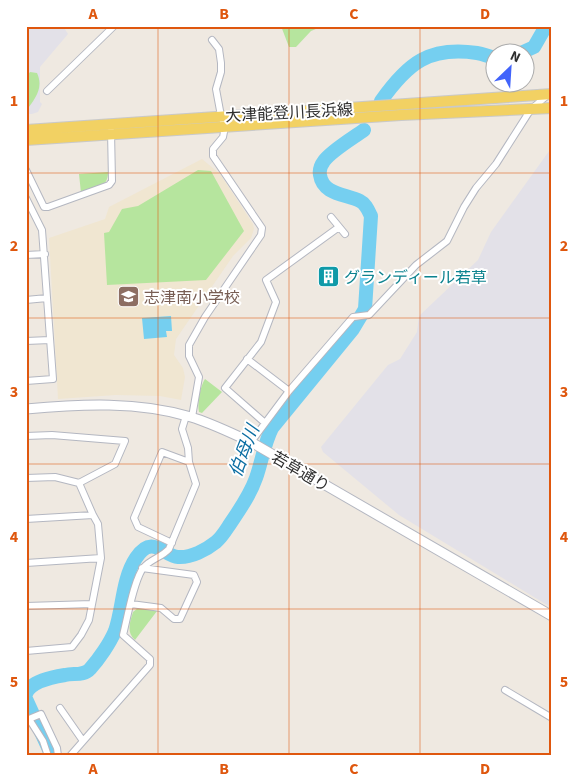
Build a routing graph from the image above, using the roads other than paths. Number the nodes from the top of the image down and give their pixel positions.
1 (114, 26) edge
2 (212, 40) dead end
3 (47, 91) dead end
4 (551, 93) edge
5 (552, 108) edge
6 (531, 109) junction
7 (221, 116) junction
8 (225, 127) junction
9 (26, 130) edge
10 (111, 130) junction
11 (26, 140) edge
12 (26, 170) edge
13 (26, 198) edge
14 (34, 213) junction
15 (26, 214) edge
16 (332, 217) dead end
17 (339, 227) junction
18 (345, 234) dead end
19 (45, 254) junction
20 (26, 256) edge
21 (47, 298) junction
22 (26, 300) edge
23 (50, 340) junction
24 (26, 341) edge
25 (247, 360) junction
26 (26, 381) edge
27 (289, 391) junction
28 (26, 409) edge
29 (189, 416) junction
30 (265, 423) junction
31 (26, 436) edge
32 (255, 444) junction
33 (189, 462) junction
34 (26, 478) edge
35 (79, 483) junction
36 (93, 516) junction
37 (26, 519) edge
38 (171, 546) junction
39 (101, 558) junction
40 (26, 563) edge
41 (142, 568) junction
42 (92, 604) junction
43 (131, 604) junction
44 (26, 606) edge
45 (552, 616) edge
46 (26, 651) edge
47 (505, 690) dead end
48 (60, 708) dead end
49 (552, 718) edge
50 (83, 741) junction
51 (48, 756) edge
52 (58, 756) edge
53 (70, 756) edge

1 - 3 street
2 - 7 street
4 - 6 street
4 - 7 main road, 大津能登川長浜線
5 - 6 main road, 大津能登川長浜線
6 - 8 main road, 大津能登川長浜線
6 - 27 street
7 - 8 street
7 - 10 main road, 大津能登川長浜線
8 - 10 main road, 大津能登川長浜線
8 - 29 street
9 - 10 main road, 大津能登川長浜線
10 - 11 main road, 大津能登川長浜線
10 - 12 street
13 - 14 street
14 - 15 street
14 - 19 street
16 - 17 street
17 - 18 street
17 - 25 street
19 - 20 street
19 - 21 street
21 - 22 street
21 - 23 street
23 - 24 street
23 - 26 street
25 - 27 street
25 - 30 street
27 - 30 street
28 - 29 street, 若草通り
29 - 32 street, 若草通り
29 - 33 street
30 - 32 street
31 - 35 street
32 - 45 street, 若草通り
33 - 38 street
33 - 38 street
34 - 35 street
35 - 36 street
36 - 37 street
36 - 39 street
38 - 41 street
39 - 40 street
39 - 42 street
41 - 43 street
41 - 43 street
42 - 44 street
42 - 46 street
43 - 50 street
47 - 49 street
48 - 50 street
50 - 53 street
51 - 52 street

